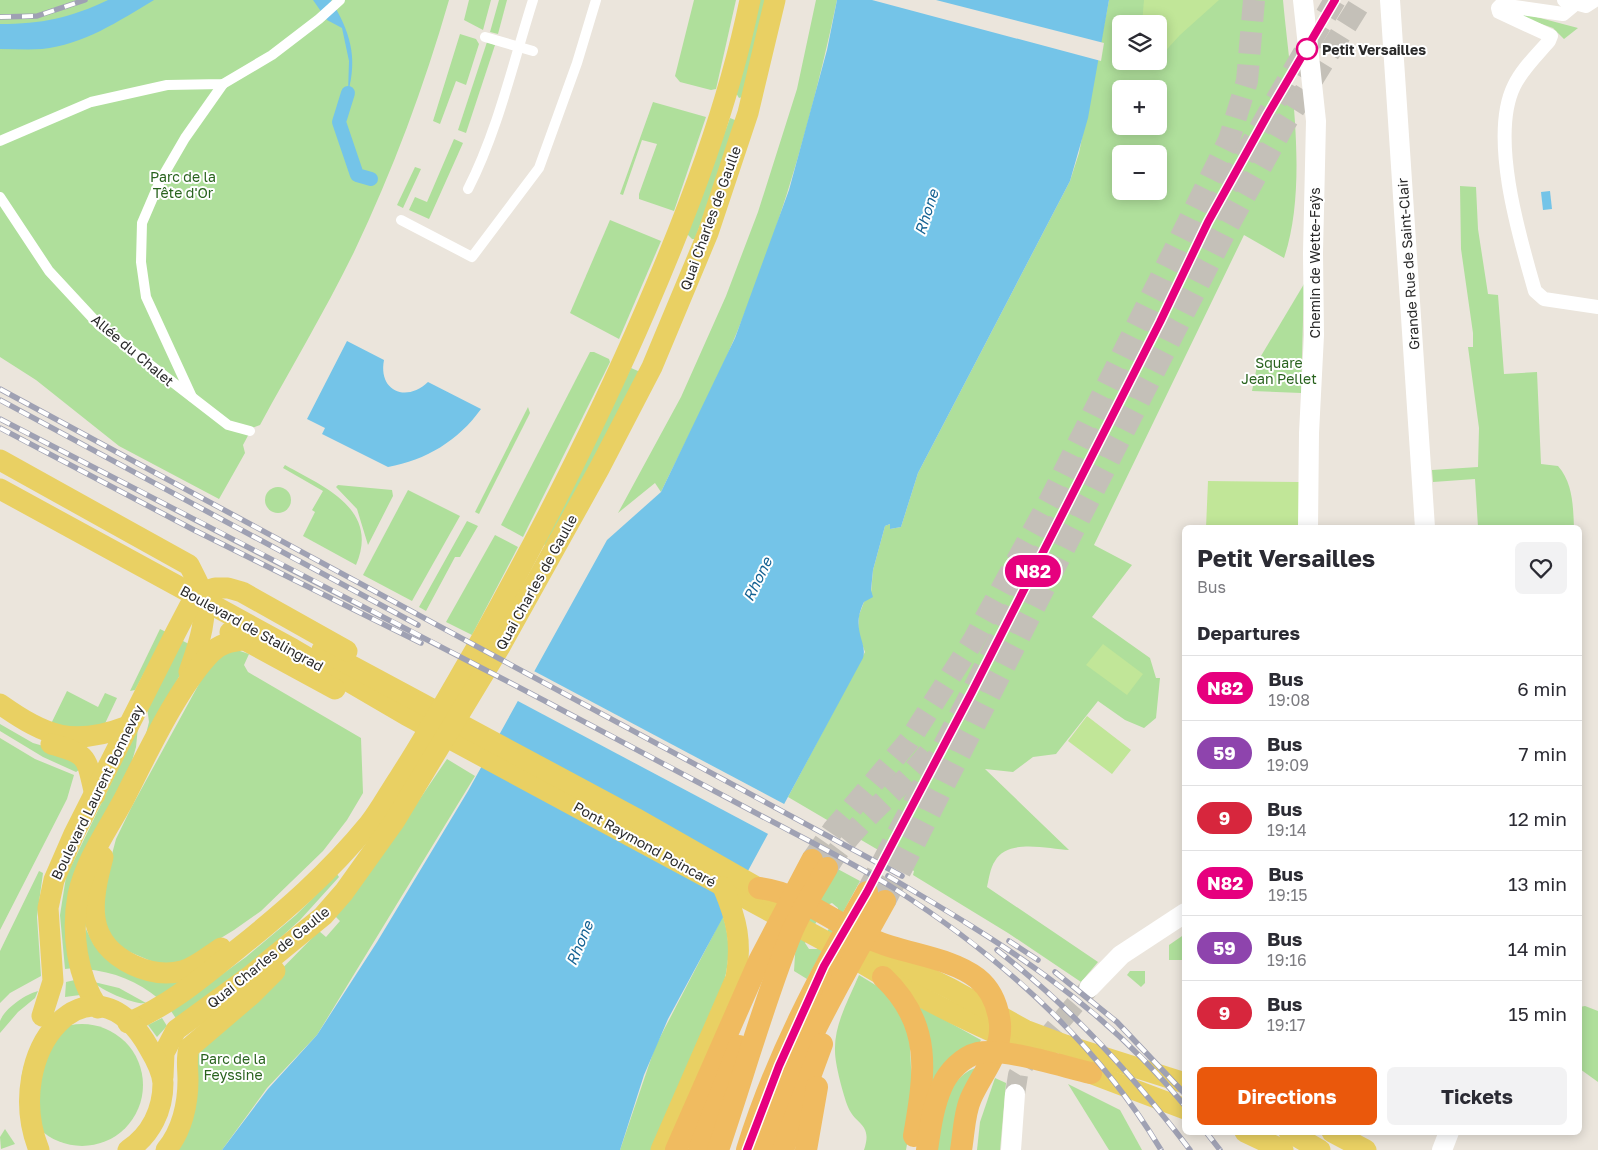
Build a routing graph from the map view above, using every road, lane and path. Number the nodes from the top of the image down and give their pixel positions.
1 (533, 0) edge
2 (596, 0) edge
3 (750, 0) edge
4 (775, 0) edge
5 (1303, 0) edge
6 (1390, 0) edge
7 (1596, 0) edge
8 (339, 2) edge
9 (1570, 2) edge
10 (484, 38) dead end
11 (532, 51) dead end
12 (223, 84) junction
13 (0, 142) edge
14 (468, 189) dead end
15 (0, 197) edge
16 (401, 220) dead end
17 (445, 229) dead end
18 (440, 239) junction
19 (1598, 307) edge
20 (192, 398) junction
21 (250, 432) dead end
22 (0, 460) edge
23 (0, 477) edge
24 (0, 489) edge
25 (1308, 525) edge
26 (1425, 525) edge
27 (101, 538) junction
28 (198, 604) junction
29 (250, 644) junction
30 (180, 696) junction
31 (0, 704) edge
32 (409, 706) junction
33 (0, 716) edge
34 (128, 726) junction
35 (94, 795) junction
36 (122, 802) junction
37 (723, 887) junction
38 (759, 888) junction
39 (1182, 915) edge
40 (322, 916) junction
41 (259, 932) junction
42 (786, 947) junction
43 (870, 947) junction
44 (838, 948) junction
45 (915, 973) junction
46 (883, 977) junction
47 (772, 981) junction
48 (1089, 988) tunnel mouth
49 (98, 1008) junction
50 (995, 1014) junction
51 (128, 1023) junction
52 (828, 1029) junction
53 (980, 1064) junction
54 (760, 1072) junction
55 (1091, 1073) junction
56 (163, 1077) junction
57 (1182, 1082) edge
58 (1182, 1092) edge
59 (1015, 1094) tunnel mouth
60 (695, 1108) junction
61 (1182, 1108) edge
62 (10, 1114) dead end
63 (1251, 1135) edge
64 (1294, 1135) edge
65 (1338, 1135) edge
66 (1448, 1135) edge
67 (1459, 1135) edge
68 (35, 1150) edge
69 (128, 1150) edge
70 (166, 1150) edge
71 (661, 1150) edge
72 (676, 1150) edge
73 (684, 1150) edge
74 (699, 1150) edge
75 (709, 1150) edge
76 (718, 1150) edge
77 (726, 1150) edge
78 (733, 1150) edge
79 (747, 1150) edge
80 (766, 1150) edge
81 (782, 1150) edge
82 (790, 1150) edge
83 (798, 1150) edge
84 (806, 1150) edge
85 (813, 1150) edge
86 (912, 1150) edge
87 (926, 1150) edge
88 (961, 1150) edge
89 (969, 1150) edge
90 (1011, 1150) edge
91 (1283, 1150) edge
92 (1320, 1150) edge
93 (1366, 1150) edge
94 (1442, 1150) edge
95 (1460, 1150) edge

1 - 14 street
2 - 18 street
3 - 41 main road, Quai Charles de Gaulle
4 - 40 main road, Quai Charles de Gaulle
5 - 25 main road, Chemin de Wette-Faÿs
6 - 26 main road, Grande Rue de Saint-Clair
7 - 9 street
8 - 12 street
9 - 19 street
10 - 11 street
12 - 13 street
12 - 20 street
15 - 20 street, Allée du Chalet
16 - 18 street
17 - 18 street
20 - 21 street, Allée du Chalet
22 - 28 main road
23 - 27 main road
24 - 27 main road
27 - 32 main road, Boulevard de Stalingrad
28 - 29 main road
28 - 30 main road
28 - 32 main road
28 - 34 main road, Boulevard Laurent Bonnevay
29 - 30 main road
29 - 32 main road
30 - 36 main road, Boulevard Laurent Bonnevay
31 - 34 main road
32 - 37 main road, Pont Raymond Poincaré
32 - 38 main road, Pont Raymond Poincaré
33 - 35 main road
34 - 35 main road, Boulevard Laurent Bonnevay
35 - 49 main road, Boulevard Laurent Bonnevay
36 - 41 main road
36 - 49 main road, Boulevard Laurent Bonnevay
37 - 44 main road, Pont Raymond Poincaré
37 - 71 main road
38 - 43 main road, Pont Raymond Poincaré
38 - 50 highway
39 - 48 main road
40 - 56 main road, Quai Charles de Gaulle
40 - 70 main road
41 - 51 main road, Quai Charles de Gaulle
42 - 47 highway
42 - 54 highway
42 - 60 highway
43 - 45 main road, Pont Raymond Poincaré
43 - 52 highway
43 - 79 highway
43 - 80 highway
44 - 46 main road, Pont Raymond Poincaré
44 - 50 main road
45 - 50 main road
45 - 57 main road
46 - 55 main road, Pont Raymond Poincaré
46 - 86 highway
47 - 74 highway
47 - 75 highway
47 - 76 highway
49 - 51 main road
50 - 53 highway
50 - 58 main road
51 - 56 main road
52 - 81 highway
52 - 82 highway
52 - 83 highway
52 - 84 highway
52 - 85 highway
53 - 55 highway
53 - 87 highway
53 - 88 highway
53 - 89 highway
54 - 77 highway
54 - 78 highway
55 - 61 main road, Pont Raymond Poincaré
56 - 69 main road, Quai Charles de Gaulle
59 - 90 main road
60 - 72 highway
60 - 73 highway
62 - 68 main road
63 - 91 main road
64 - 92 main road
65 - 93 main road
66 - 94 main road
67 - 95 main road

